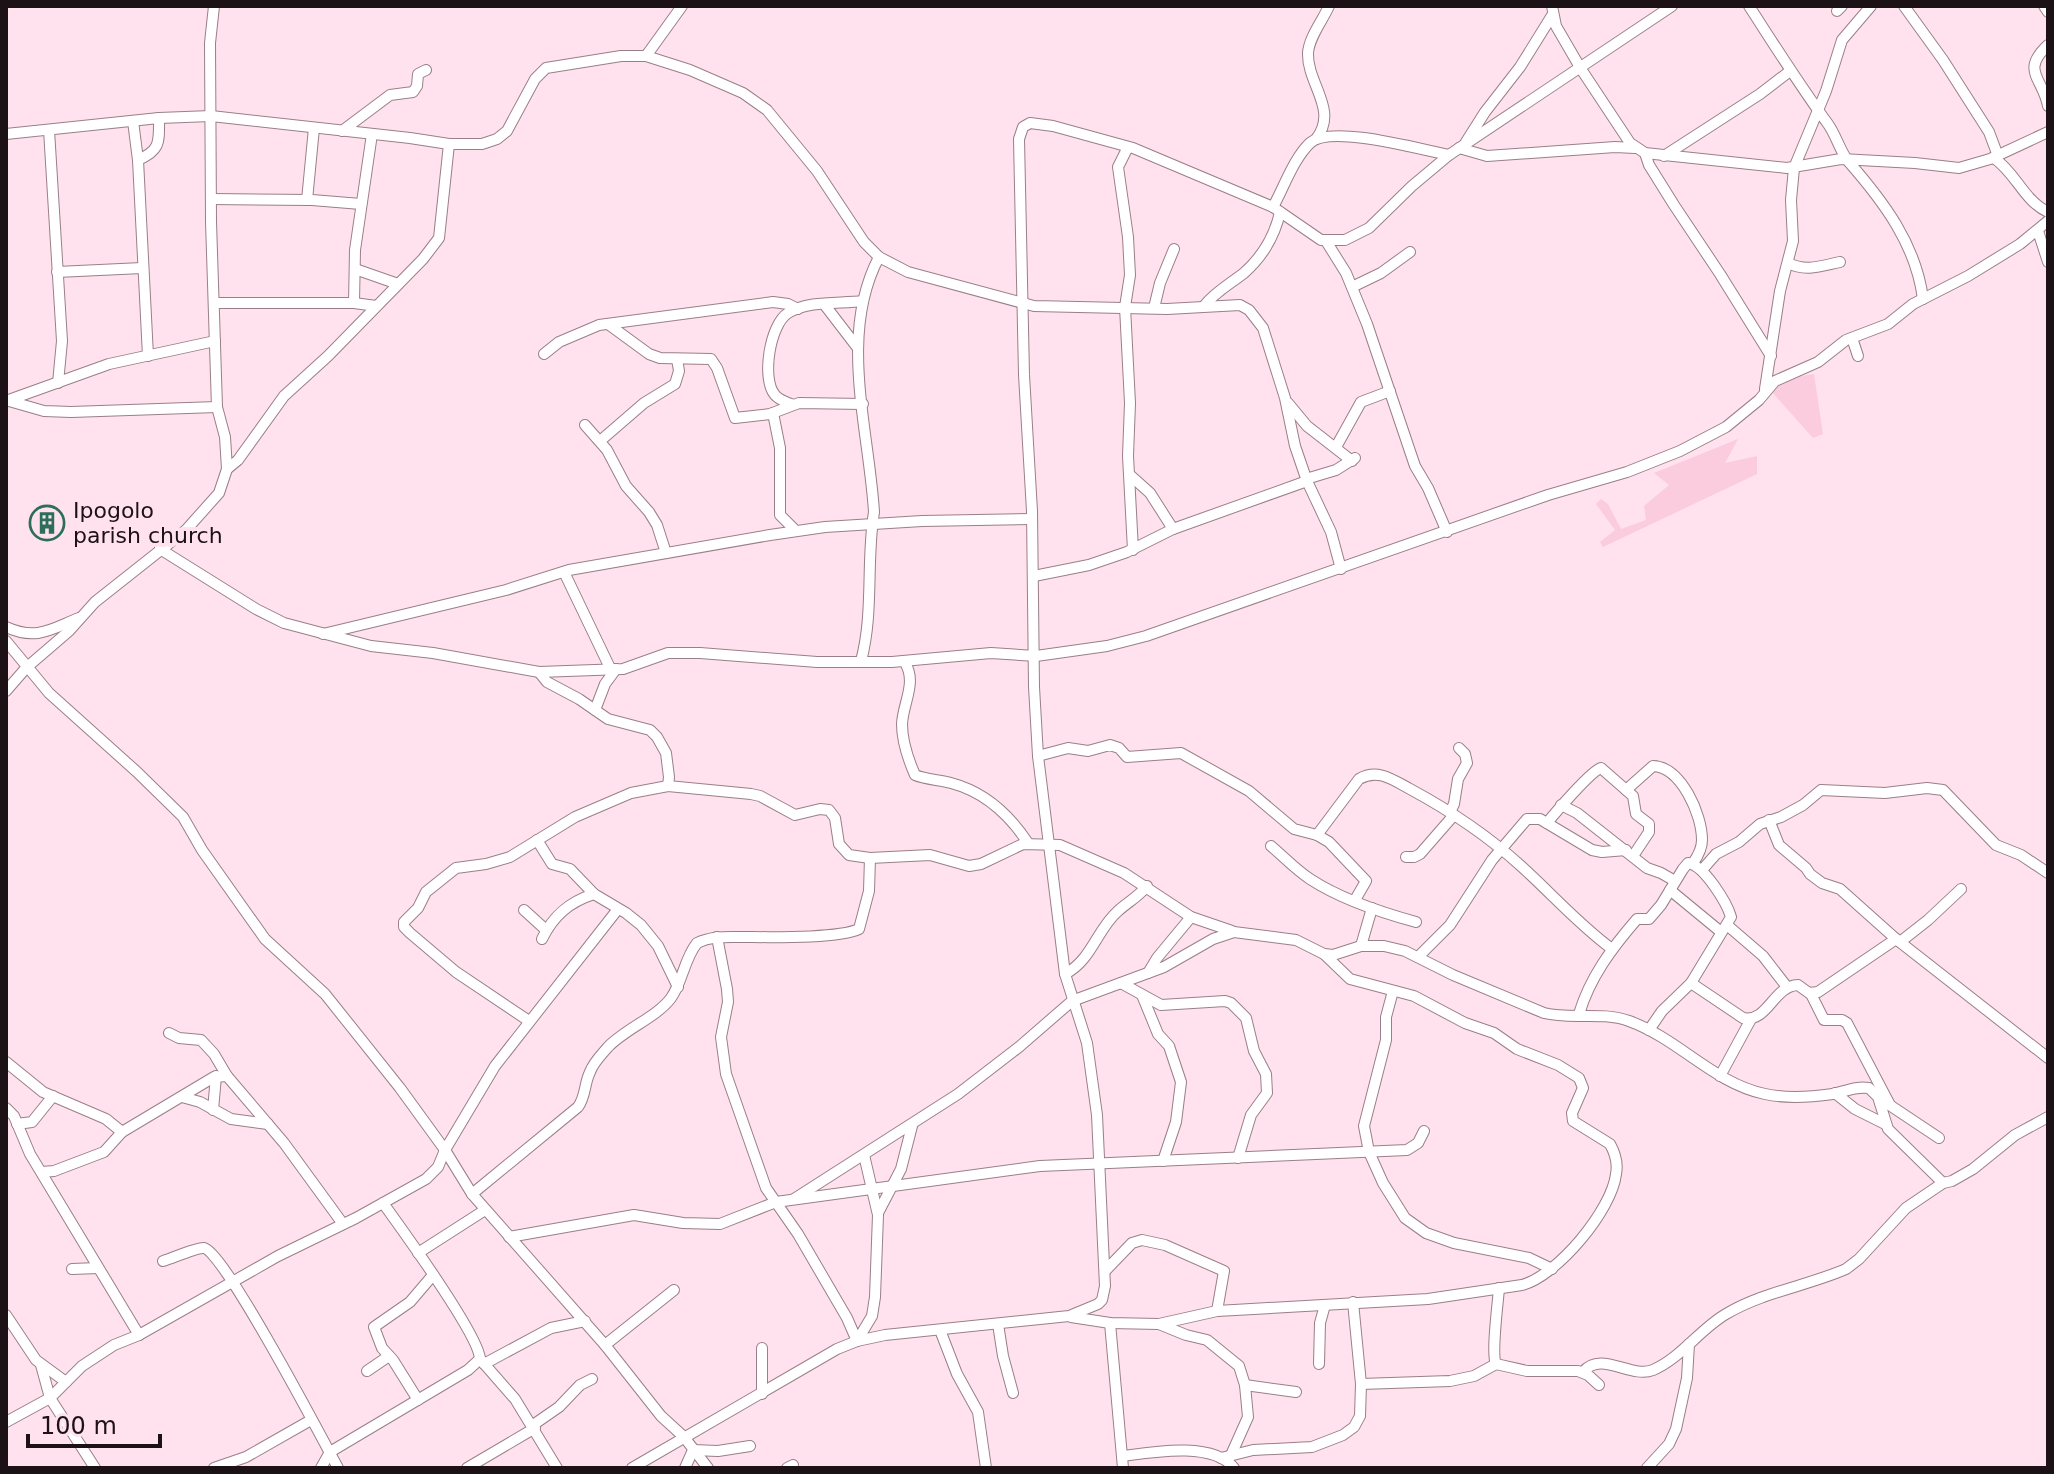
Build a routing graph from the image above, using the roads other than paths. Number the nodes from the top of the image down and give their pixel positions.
1 (214, 6) edge
2 (682, 6) edge
3 (1329, 6) edge
4 (1672, 6) edge
5 (1749, 6) edge
6 (1871, 6) edge
7 (1904, 6) edge
8 (2044, 6) edge
9 (1553, 10) edge
10 (2048, 12) edge
11 (2048, 45) edge
12 (646, 56) junction
13 (1581, 69) junction
14 (426, 70) dead end
15 (1790, 71) junction
16 (2048, 106) edge
17 (1817, 111) junction
18 (211, 116) junction
19 (159, 118) junction
20 (133, 121) junction
21 (314, 128) junction
22 (49, 130) junction
23 (342, 131) junction
24 (2048, 132) edge
25 (6, 134) edge
26 (372, 134) junction
27 (1316, 139) junction
28 (449, 144) junction
29 (1462, 146) junction
30 (1128, 147) junction
31 (1640, 150) junction
32 (1449, 155) junction
33 (1664, 156) junction
34 (1996, 157) junction
35 (138, 160) junction
36 (1847, 160) junction
37 (1794, 168) junction
38 (211, 199) junction
39 (307, 200) junction
40 (361, 204) junction
41 (1276, 209) junction
42 (2048, 212) edge
43 (2048, 221) edge
44 (2038, 231) junction
45 (1326, 241) junction
46 (1174, 249) dead end
47 (1410, 252) dead end
48 (879, 257) junction
49 (1840, 262) dead end
50 (2048, 262) edge
51 (1788, 263) junction
52 (142, 268) junction
53 (355, 269) junction
54 (57, 272) junction
55 (398, 284) junction
56 (1352, 287) junction
57 (1923, 299) junction
58 (863, 301) junction
59 (215, 303) junction
60 (354, 303) junction
61 (1023, 303) junction
62 (824, 304) junction
63 (376, 306) junction
64 (1204, 306) junction
65 (1125, 307) junction
66 (1154, 308) junction
67 (798, 309) junction
68 (608, 324) junction
69 (1852, 338) junction
70 (215, 341) junction
71 (857, 348) junction
72 (544, 354) dead end
73 (148, 356) junction
74 (1771, 356) junction
75 (1858, 356) dead end
76 (677, 359) junction
77 (58, 383) junction
78 (1390, 391) junction
79 (1763, 393) junction
80 (1285, 398) junction
81 (7, 401) edge
82 (791, 404) junction
83 (863, 404) junction
84 (217, 407) junction
85 (773, 413) junction
86 (585, 425) dead end
87 (600, 441) junction
88 (1336, 447) junction
89 (227, 469) junction
90 (1131, 476) junction
91 (1307, 480) junction
92 (1032, 519) junction
93 (872, 525) junction
94 (1173, 529) junction
95 (796, 531) junction
96 (1447, 532) junction
97 (160, 549) junction
98 (1133, 550) junction
99 (666, 553) junction
100 (1341, 569) junction
101 (564, 572) junction
102 (1034, 576) junction
103 (83, 616) junction
104 (6, 627) edge
105 (323, 634) junction
106 (6, 641) edge
107 (1036, 656) junction
108 (861, 661) junction
109 (904, 661) junction
110 (26, 668) junction
111 (613, 669) junction
112 (539, 672) junction
113 (6, 691) edge
114 (595, 710) junction
115 (1459, 748) dead end
116 (1038, 756) junction
117 (668, 786) junction
118 (1626, 790) junction
119 (1561, 805) junction
120 (1452, 814) junction
121 (1769, 820) junction
122 (1547, 823) junction
123 (1317, 835) junction
124 (537, 840) junction
125 (1028, 843) junction
126 (1048, 843) junction
127 (1271, 846) dead end
128 (1501, 850) junction
129 (1630, 853) junction
130 (1406, 857) dead end
131 (870, 858) junction
132 (1698, 866) junction
133 (2048, 873) edge
134 (1147, 886) junction
135 (1673, 886) junction
136 (1961, 889) dead end
137 (594, 894) junction
138 (1355, 900) junction
139 (1372, 908) junction
140 (618, 909) junction
141 (524, 910) dead end
142 (1191, 917) junction
143 (1416, 922) dead end
144 (1724, 929) junction
145 (1234, 932) junction
146 (717, 937) junction
147 (1898, 940) junction
148 (1361, 946) junction
149 (1612, 949) junction
150 (1324, 954) junction
151 (1418, 957) junction
152 (1148, 973) junction
153 (1065, 974) junction
154 (1121, 983) junction
155 (1691, 983) junction
156 (678, 987) junction
157 (1787, 987) junction
158 (1393, 991) junction
159 (1141, 994) junction
160 (1811, 994) junction
161 (1072, 1001) junction
162 (1579, 1014) junction
163 (1751, 1019) junction
164 (529, 1021) junction
165 (1649, 1030) junction
166 (169, 1033) dead end
167 (2048, 1058) edge
168 (6, 1062) edge
169 (222, 1076) junction
170 (1720, 1076) junction
171 (1835, 1093) junction
172 (53, 1096) junction
173 (182, 1097) junction
174 (1879, 1100) junction
175 (1890, 1105) junction
176 (6, 1108) edge
177 (213, 1110) junction
178 (2048, 1117) edge
179 (17, 1124) junction
180 (268, 1124) junction
181 (1885, 1124) junction
182 (912, 1126) junction
183 (1424, 1131) dead end
184 (122, 1132) junction
185 (1939, 1138) dead end
186 (445, 1150) junction
187 (1369, 1152) junction
188 (864, 1155) junction
189 (1238, 1158) junction
190 (1163, 1161) junction
191 (1100, 1164) junction
192 (42, 1172) junction
193 (1943, 1183) junction
194 (893, 1185) junction
195 (873, 1189) junction
196 (472, 1194) junction
197 (794, 1199) junction
198 (776, 1202) junction
199 (383, 1203) junction
200 (485, 1210) junction
201 (878, 1215) junction
202 (343, 1224) junction
203 (509, 1237) junction
204 (418, 1253) junction
205 (163, 1261) dead end
206 (98, 1268) junction
207 (72, 1269) dead end
208 (1552, 1269) junction
209 (1106, 1270) junction
210 (433, 1275) junction
211 (234, 1281) junction
212 (1499, 1288) junction
213 (674, 1290) dead end
214 (1353, 1302) junction
215 (1325, 1305) junction
216 (1217, 1311) junction
217 (6, 1315) edge
218 (1069, 1316) junction
219 (585, 1321) junction
220 (1110, 1323) junction
221 (998, 1324) junction
222 (1159, 1324) junction
223 (940, 1330) junction
224 (139, 1335) junction
225 (857, 1341) junction
226 (1689, 1344) junction
227 (605, 1345) junction
228 (762, 1348) dead end
229 (389, 1356) junction
230 (482, 1362) junction
231 (1319, 1364) dead end
232 (1496, 1364) junction
233 (41, 1365) junction
234 (367, 1371) dead end
235 (1583, 1372) junction
236 (592, 1379) dead end
237 (66, 1382) junction
238 (1361, 1384) junction
239 (1245, 1385) junction
240 (1599, 1385) dead end
241 (1296, 1392) dead end
242 (1013, 1393) dead end
243 (762, 1394) junction
244 (50, 1398) junction
245 (418, 1400) junction
246 (311, 1420) junction
247 (6, 1422) edge
248 (534, 1426) junction
249 (684, 1437) junction
250 (750, 1446) dead end
251 (693, 1450) junction
252 (330, 1452) junction
253 (1123, 1456) junction
254 (1226, 1456) junction
255 (95, 1468) edge
256 (214, 1468) edge
257 (321, 1468) edge
258 (338, 1468) edge
259 (467, 1468) edge
260 (557, 1468) edge
261 (632, 1468) edge
262 (685, 1468) edge
263 (708, 1468) edge
264 (986, 1468) edge
265 (1123, 1468) edge
266 (1234, 1468) edge
267 (1647, 1468) edge

1 - 18 street
2 - 12 street
3 - 27 street
4 - 13 street
5 - 15 street
6 - 17 street
7 - 34 street
8 - 10 street
9 - 13 street
9 - 29 street
11 - 16 street
12 - 28 street
12 - 48 street
13 - 29 street
13 - 31 street
14 - 23 street
15 - 17 street
15 - 33 street
17 - 36 street
17 - 37 street
18 - 19 street
18 - 21 street
18 - 38 street
19 - 20 street
19 - 35 street
20 - 22 street
20 - 35 street
21 - 23 street
21 - 39 street
22 - 25 street
22 - 54 street
23 - 26 street
24 - 34 street
26 - 28 street
26 - 40 street
27 - 32 street
27 - 41 street
28 - 55 street
29 - 31 street
29 - 32 street
30 - 41 street
30 - 61 street
30 - 65 street
31 - 33 street
31 - 74 street
32 - 45 street
33 - 37 street
34 - 36 street
34 - 42 street
35 - 52 street
36 - 37 street
36 - 57 street
37 - 51 street
38 - 39 street
38 - 59 street
39 - 40 street
40 - 53 street
41 - 45 street
41 - 64 street
43 - 44 street
44 - 50 street
44 - 57 street
45 - 56 street
46 - 66 street
47 - 56 street
48 - 58 street
48 - 61 street
49 - 51 street
51 - 74 street
52 - 54 street
52 - 73 street
53 - 55 street
53 - 60 street
54 - 77 street
55 - 63 street
56 - 78 street
57 - 69 street
58 - 62 street
58 - 71 street
59 - 60 street
59 - 70 street
60 - 63 street
61 - 65 street
61 - 92 street
62 - 67 street
62 - 71 street
63 - 89 street
64 - 66 street
64 - 80 street
65 - 66 street
65 - 90 street
67 - 68 street
67 - 82 street
68 - 72 street
68 - 76 street
69 - 75 street
69 - 79 street
70 - 73 street
70 - 84 street
71 - 83 street
73 - 77 street
74 - 79 street
76 - 85 street
76 - 87 street
77 - 81 street
78 - 88 street
78 - 96 street
79 - 96 street
80 - 88 street
80 - 91 street
81 - 84 street
82 - 83 street
82 - 85 street
83 - 93 street
84 - 89 street
85 - 95 street
86 - 87 street
87 - 99 street
88 - 91 street
89 - 97 street
90 - 94 street
90 - 98 street
91 - 94 street
91 - 100 street
92 - 93 street
92 - 102 street
93 - 95 street
93 - 108 street
94 - 98 street
95 - 99 street
96 - 100 street
97 - 103 street
97 - 105 street
98 - 102 street
99 - 101 street
100 - 107 street
101 - 105 street
101 - 111 street
102 - 107 street
103 - 104 street
103 - 110 street
105 - 112 street
106 - 110 street
107 - 109 street
107 - 116 street
108 - 109 street
108 - 111 street
109 - 125 street
110 - 113 street
110 - 186 street
111 - 112 street
111 - 114 street
112 - 114 street
114 - 117 street
115 - 120 street
116 - 123 street
116 - 126 street
117 - 124 street
117 - 131 street
118 - 119 street
118 - 129 street
118 - 132 street
119 - 122 street
119 - 129 street
120 - 123 street
120 - 128 street
120 - 130 street
121 - 132 street
121 - 133 street
121 - 147 street
122 - 128 street
122 - 129 street
123 - 138 street
124 - 137 street
124 - 164 street
125 - 126 street
125 - 131 street
126 - 134 street
126 - 153 street
127 - 138 street
128 - 149 street
128 - 151 street
129 - 135 street
131 - 146 street
132 - 135 street
132 - 144 street
134 - 142 street
134 - 153 street
135 - 144 street
135 - 149 street
136 - 147 street
137 - 140 street
137 - 141 street
138 - 139 street
139 - 143 street
139 - 148 street
140 - 156 street
140 - 164 street
142 - 145 street
142 - 152 street
144 - 155 street
144 - 157 street
145 - 150 street
145 - 152 street
146 - 156 street
146 - 198 street
147 - 160 street
147 - 167 street
148 - 150 street
148 - 151 street
149 - 162 street
150 - 158 street
151 - 162 street
152 - 154 street
153 - 161 street
154 - 159 street
154 - 161 street
155 - 163 street
155 - 165 street
156 - 196 street
157 - 160 street
157 - 163 street
158 - 187 street
158 - 208 street
159 - 189 street
159 - 190 street
160 - 175 street
161 - 182 street
161 - 191 street
162 - 165 street
163 - 170 street
164 - 186 street
165 - 170 street
166 - 169 street
168 - 172 street
169 - 173 street
169 - 177 street
169 - 180 street
170 - 171 street
171 - 174 street
171 - 181 street
172 - 179 street
172 - 184 street
173 - 177 street
173 - 184 street
174 - 175 street
174 - 181 street
175 - 185 street
176 - 179 street
177 - 180 street
178 - 193 street
179 - 192 street
180 - 202 street
181 - 193 street
182 - 188 street
182 - 194 street
183 - 187 street
184 - 192 street
186 - 196 street
186 - 199 street
187 - 189 street
187 - 208 street
188 - 195 street
188 - 197 street
189 - 190 street
190 - 191 street
191 - 194 street
191 - 209 street
192 - 206 street
193 - 226 street
194 - 195 street
194 - 201 street
195 - 197 street
195 - 201 street
196 - 200 street
197 - 198 street
198 - 203 street
198 - 225 street
199 - 202 street
199 - 204 street
200 - 203 street
200 - 204 street
201 - 225 street
202 - 211 street
203 - 219 street
204 - 210 street
205 - 211 street
206 - 207 street
206 - 224 street
208 - 212 street
209 - 216 street
209 - 218 street
210 - 229 street
210 - 230 street
211 - 224 street
211 - 246 street
212 - 214 street
212 - 232 street
213 - 227 street
214 - 215 street
214 - 238 street
215 - 216 street
215 - 231 street
216 - 222 street
217 - 233 street
218 - 220 street
218 - 221 street
219 - 227 street
219 - 230 street
220 - 222 street
220 - 253 street
221 - 223 street
221 - 242 street
222 - 239 street
223 - 225 street
223 - 264 street
224 - 237 street
225 - 243 street
226 - 235 street
226 - 267 street
227 - 249 street
228 - 243 street
229 - 234 street
229 - 245 street
230 - 245 street
230 - 248 street
232 - 235 street
232 - 238 street
233 - 237 street
233 - 244 street
235 - 240 street
236 - 248 street
237 - 244 street
238 - 254 street
239 - 241 street
239 - 254 street
243 - 249 street
244 - 247 street
244 - 255 street
245 - 252 street
246 - 252 street
246 - 256 street
248 - 259 street
248 - 260 street
249 - 251 street
249 - 261 street
250 - 251 street
251 - 262 street
251 - 263 street
252 - 257 street
252 - 258 street
253 - 254 street
253 - 265 street
254 - 266 street

